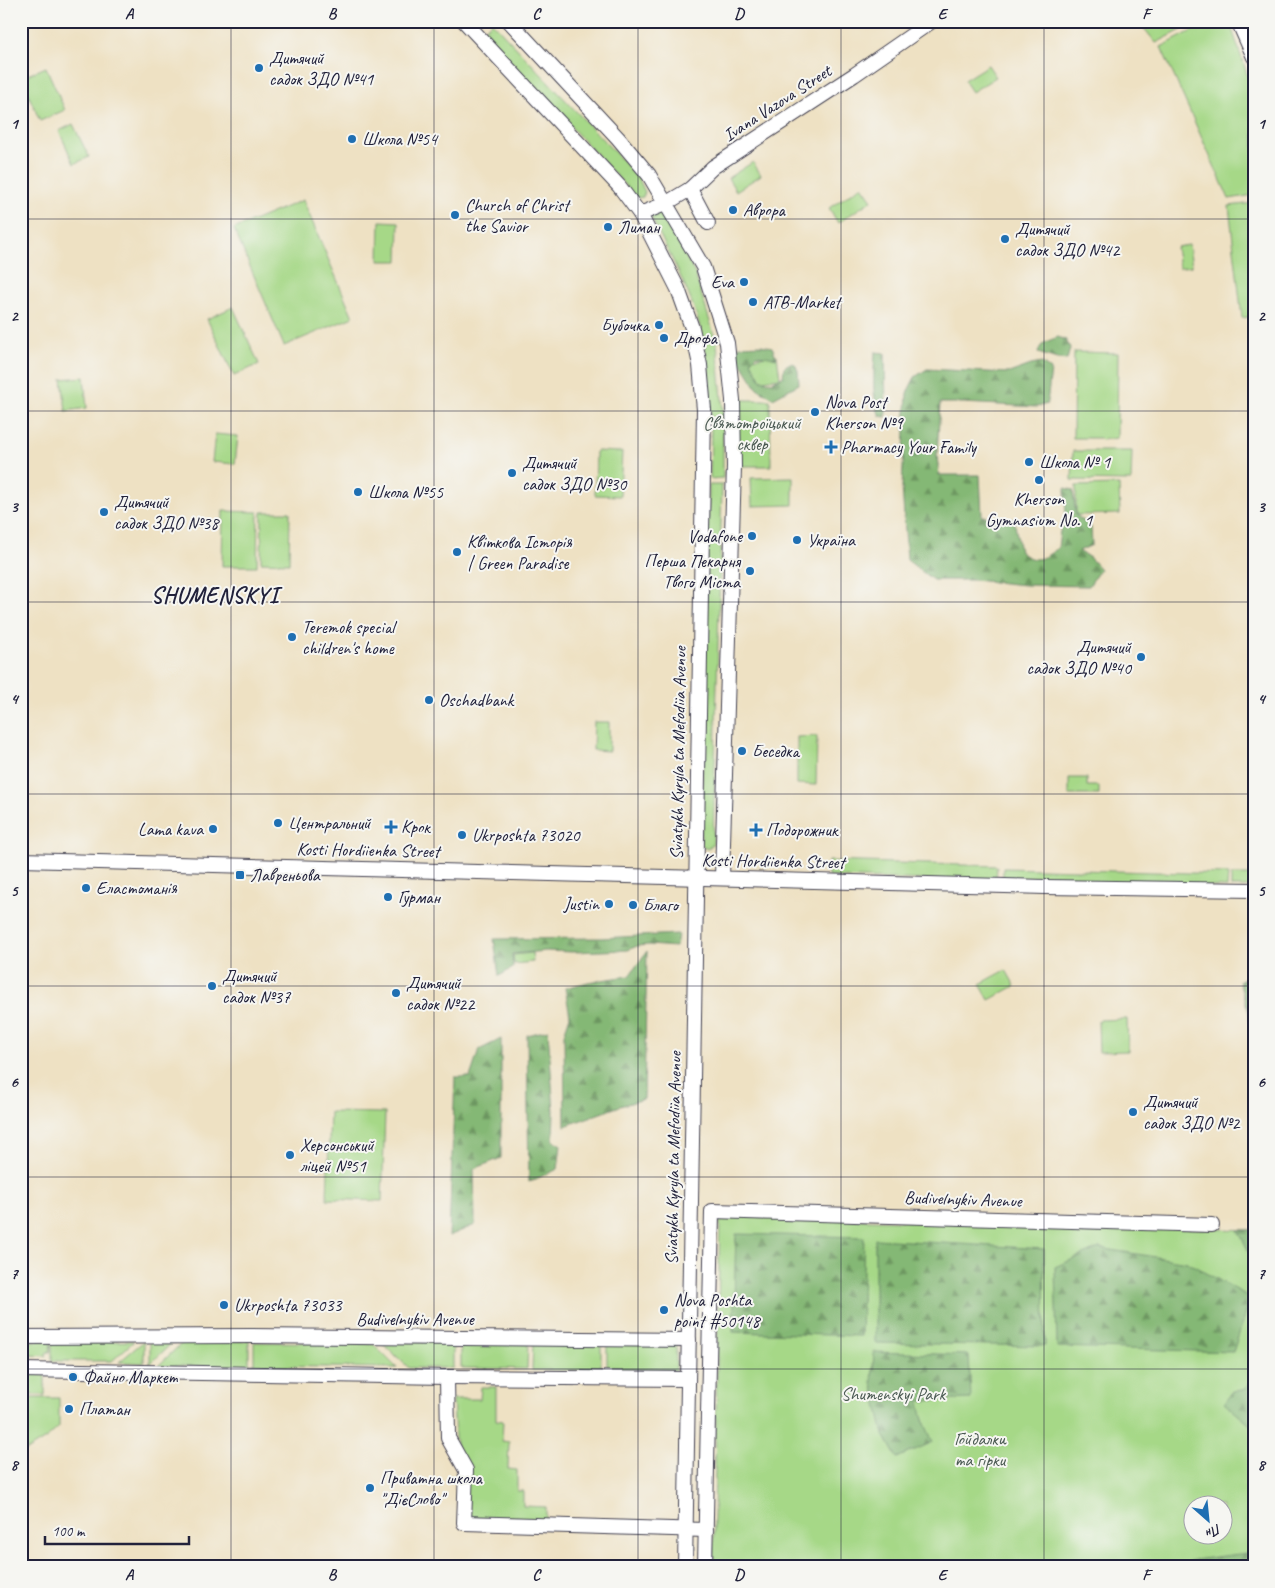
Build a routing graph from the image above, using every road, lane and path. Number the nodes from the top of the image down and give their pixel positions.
1 (464, 21) edge
2 (509, 21) edge
3 (932, 21) edge
4 (1238, 21) edge
5 (1254, 56) edge
6 (690, 189) junction
7 (665, 204) junction
8 (640, 214) junction
9 (708, 223) dead end
10 (21, 860) edge
11 (694, 877) junction
12 (722, 878) junction
13 (1254, 890) edge
14 (1212, 1225) dead end
15 (21, 1337) edge
16 (689, 1340) junction
17 (21, 1370) edge
18 (447, 1377) junction
19 (688, 1380) junction
20 (686, 1529) junction
21 (706, 1530) junction
22 (685, 1567) edge
23 (705, 1567) edge

1 - 8 street, Sviatykh Kyryla ta Mefodiia Avenue
2 - 7 street
3 - 6 street, Ivana Vazova Street
4 - 5 street
6 - 7 street, Ivana Vazova Street
6 - 9 street
7 - 8 street, Ivana Vazova Street
7 - 12 street
8 - 11 street, Sviatykh Kyryla ta Mefodiia Avenue
10 - 11 street, Kosti Hordiienka Street
11 - 12 street, Kosti Hordiienka Street
11 - 16 street, Sviatykh Kyryla ta Mefodiia Avenue
12 - 13 street, Kosti Hordiienka Street
14 - 21 street, Budivelnykiv Avenue
15 - 16 street, Budivelnykiv Avenue
16 - 19 street, Sviatykh Kyryla ta Mefodiia Avenue
17 - 18 street
18 - 19 street
18 - 20 street
19 - 20 street, Sviatykh Kyryla ta Mefodiia Avenue
20 - 21 street
20 - 22 street, Sviatykh Kyryla ta Mefodiia Avenue
21 - 23 street

